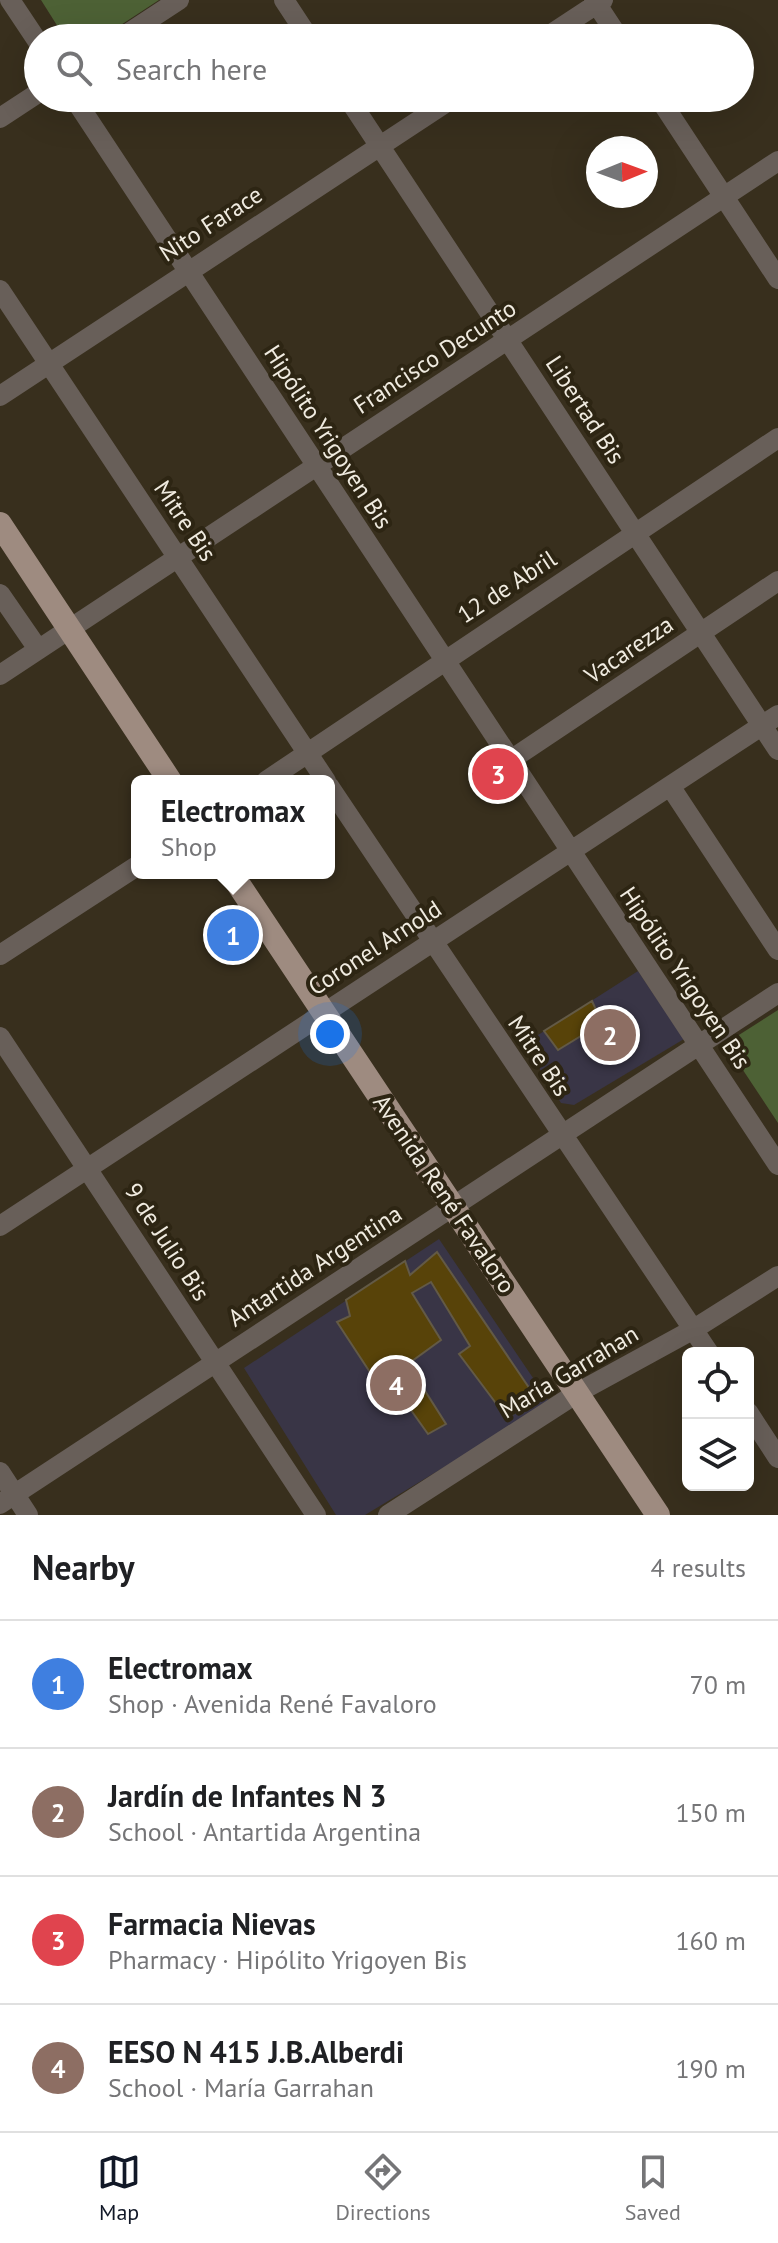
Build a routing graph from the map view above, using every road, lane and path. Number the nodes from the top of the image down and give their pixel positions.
1 (10, 0) edge
2 (179, 0) edge
3 (284, 0) edge
4 (598, 1) edge
5 (26, 24) edge
6 (142, 24) edge
7 (300, 24) edge
8 (565, 24) edge
9 (611, 24) edge
10 (24, 102) edge
11 (83, 112) edge
12 (358, 112) edge
13 (431, 112) edge
14 (668, 112) edge
15 (0, 118) edge
16 (380, 145) junction
17 (778, 161) edge
18 (724, 197) junction
19 (188, 270) junction
20 (778, 279) edge
21 (0, 290) edge
22 (508, 342) junction
23 (50, 363) junction
24 (0, 396) edge
25 (778, 438) edge
26 (315, 464) junction
27 (0, 524) edge
28 (636, 535) junction
29 (177, 556) junction
30 (778, 581) edge
31 (0, 594) edge
32 (69, 628) junction
33 (701, 633) junction
34 (38, 649) junction
35 (443, 659) junction
36 (0, 675) edge
37 (770, 720) edge
38 (778, 750) edge
39 (308, 753) junction
40 (509, 761) junction
41 (166, 775) edge
42 (275, 775) edge
43 (323, 775) edge
44 (670, 786) junction
45 (335, 794) edge
46 (569, 852) junction
47 (131, 870) edge
48 (235, 879) edge
49 (431, 942) junction
50 (778, 950) edge
51 (0, 955) edge
52 (778, 993) edge
53 (323, 1012) junction
54 (0, 1037) edge
55 (698, 1045) junction
56 (561, 1136) junction
57 (778, 1165) edge
58 (87, 1168) junction
59 (452, 1207) junction
60 (0, 1226) edge
61 (778, 1276) edge
62 (694, 1329) junction
63 (705, 1347) edge
64 (215, 1363) junction
65 (577, 1393) junction
66 (753, 1419) edge
67 (778, 1458) edge
68 (0, 1472) edge
69 (7, 1499) edge
70 (649, 1512) edge
71 (28, 1515) edge
72 (316, 1515) edge
73 (388, 1515) edge

1 - 5 street
2 - 6 street
3 - 7 street
4 - 8 street
4 - 9 street
10 - 15 street
11 - 19 street, Hipólito Yrigoyen Bis
12 - 16 street, Libertad Bis
13 - 16 street, Nito Farace
14 - 18 street
16 - 19 street, Nito Farace
16 - 22 street, Libertad Bis
17 - 18 street, Francisco Decunto
18 - 20 street
18 - 22 street, Francisco Decunto
19 - 23 street, Nito Farace
19 - 26 street, Hipólito Yrigoyen Bis
21 - 23 street, Mitre Bis
22 - 26 street, Francisco Decunto
22 - 28 street, Libertad Bis
23 - 24 street, Nito Farace
23 - 29 street, Mitre Bis
25 - 28 street, 12 de Abril
26 - 29 street, Francisco Decunto
26 - 35 street, Hipólito Yrigoyen Bis
27 - 32 main road
28 - 33 street, Libertad Bis
28 - 35 street, 12 de Abril
29 - 32 street, Francisco Decunto
29 - 39 street, Mitre Bis
30 - 33 street, Vacarezza
31 - 34 street
32 - 34 street, Francisco Decunto
32 - 41 main road
33 - 37 street, Libertad Bis
33 - 40 street, Vacarezza
34 - 36 street, Francisco Decunto
35 - 39 street, 12 de Abril
35 - 40 street, Hipólito Yrigoyen Bis
37 - 38 street, Libertad Bis
37 - 44 street, Coronel Arnold
39 - 42 street, 12 de Abril
39 - 43 street, Mitre Bis
40 - 46 street, Hipólito Yrigoyen Bis
44 - 46 street, Coronel Arnold
44 - 50 street
45 - 49 street, Mitre Bis
46 - 49 street, Coronel Arnold
46 - 55 street, Hipólito Yrigoyen Bis
47 - 51 street
48 - 53 main road, Avenida René Favaloro
49 - 53 street, Coronel Arnold
49 - 56 street, Mitre Bis
52 - 55 street, Antartida Argentina
53 - 58 street, Coronel Arnold
53 - 59 main road, Avenida René Favaloro
54 - 58 street, 9 de Julio Bis
55 - 56 street, Antartida Argentina
55 - 57 street, Hipólito Yrigoyen Bis
56 - 59 street, Antartida Argentina
56 - 62 street, Mitre Bis
58 - 60 street, Coronel Arnold
58 - 64 street, 9 de Julio Bis
59 - 64 street, Antartida Argentina
59 - 65 main road, Avenida René Favaloro
61 - 62 street, María Garrahan
62 - 63 street, Mitre Bis
62 - 65 street, María Garrahan
64 - 69 street, Antartida Argentina
64 - 72 street, 9 de Julio Bis
65 - 70 main road, Avenida René Favaloro
65 - 73 street, María Garrahan
66 - 67 street
68 - 69 street
69 - 71 street

